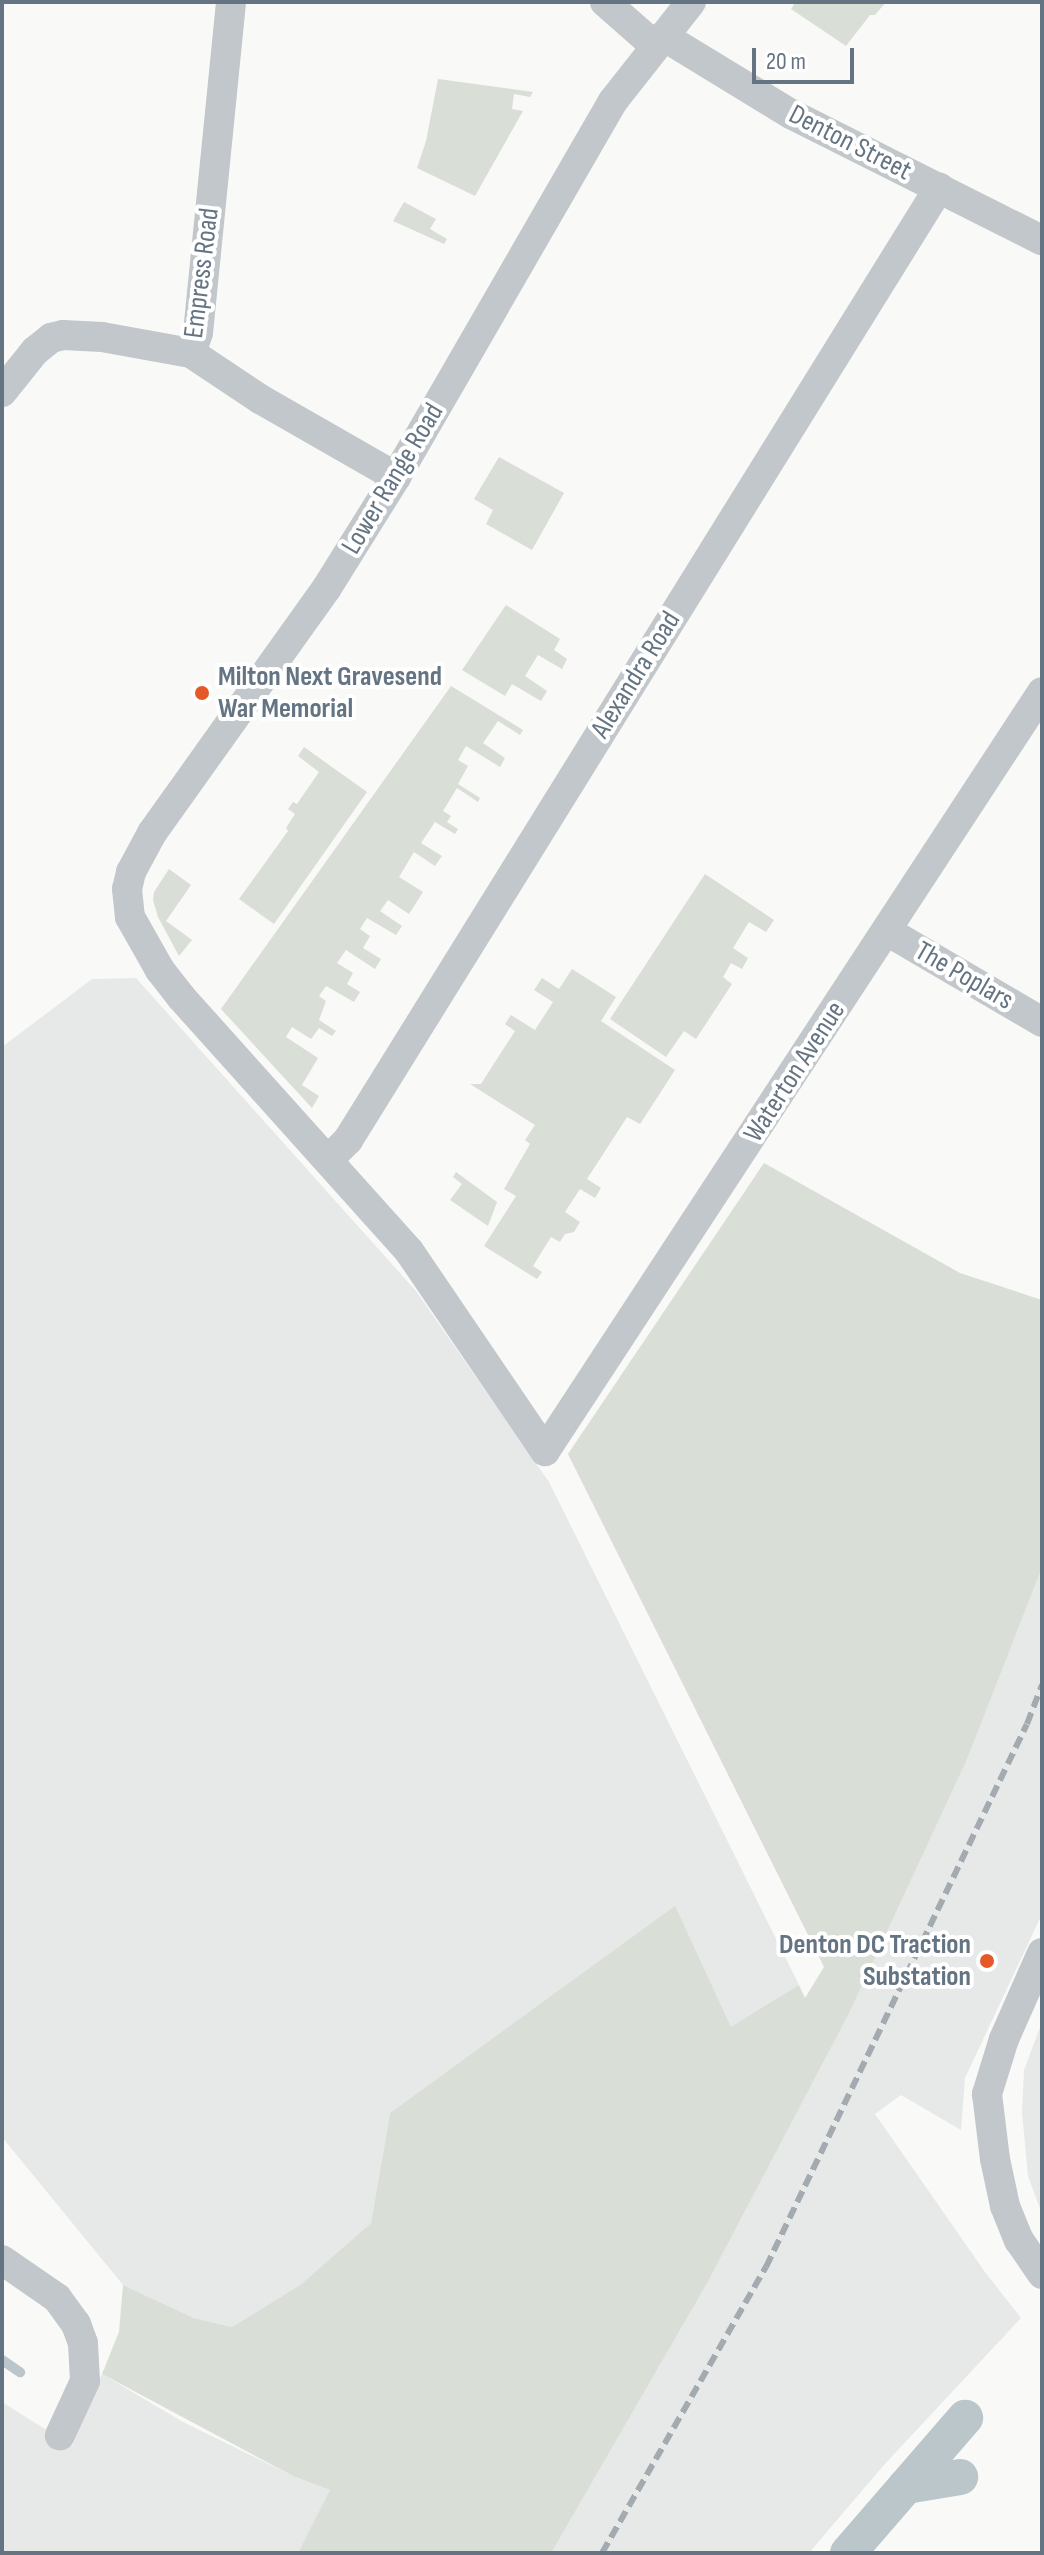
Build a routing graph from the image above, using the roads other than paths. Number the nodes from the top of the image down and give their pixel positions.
1 (231, 2) edge
2 (605, 2) edge
3 (691, 2) edge
4 (659, 41) junction
5 (939, 188) junction
6 (1042, 240) edge
7 (191, 353) junction
8 (2, 392) edge
9 (396, 477) junction
10 (1042, 692) edge
11 (887, 931) junction
12 (1042, 1022) edge
13 (329, 1159) junction
14 (1042, 1953) edge
15 (2, 2260) edge
16 (1042, 2274) edge
17 (60, 2435) dead end

1 - 7 street, Empress Road
2 - 4 street, Denton Street
3 - 4 street, Lower Range Road
4 - 5 street, Denton Street
4 - 9 street, Lower Range Road
5 - 6 street, Denton Street
5 - 13 street, Alexandra Road
7 - 8 street
7 - 9 street, Empress Road
9 - 13 street, Lower Range Road
10 - 11 street, Waterton Avenue
11 - 12 street, The Poplars
11 - 13 street, Waterton Avenue
14 - 16 street
15 - 17 street

